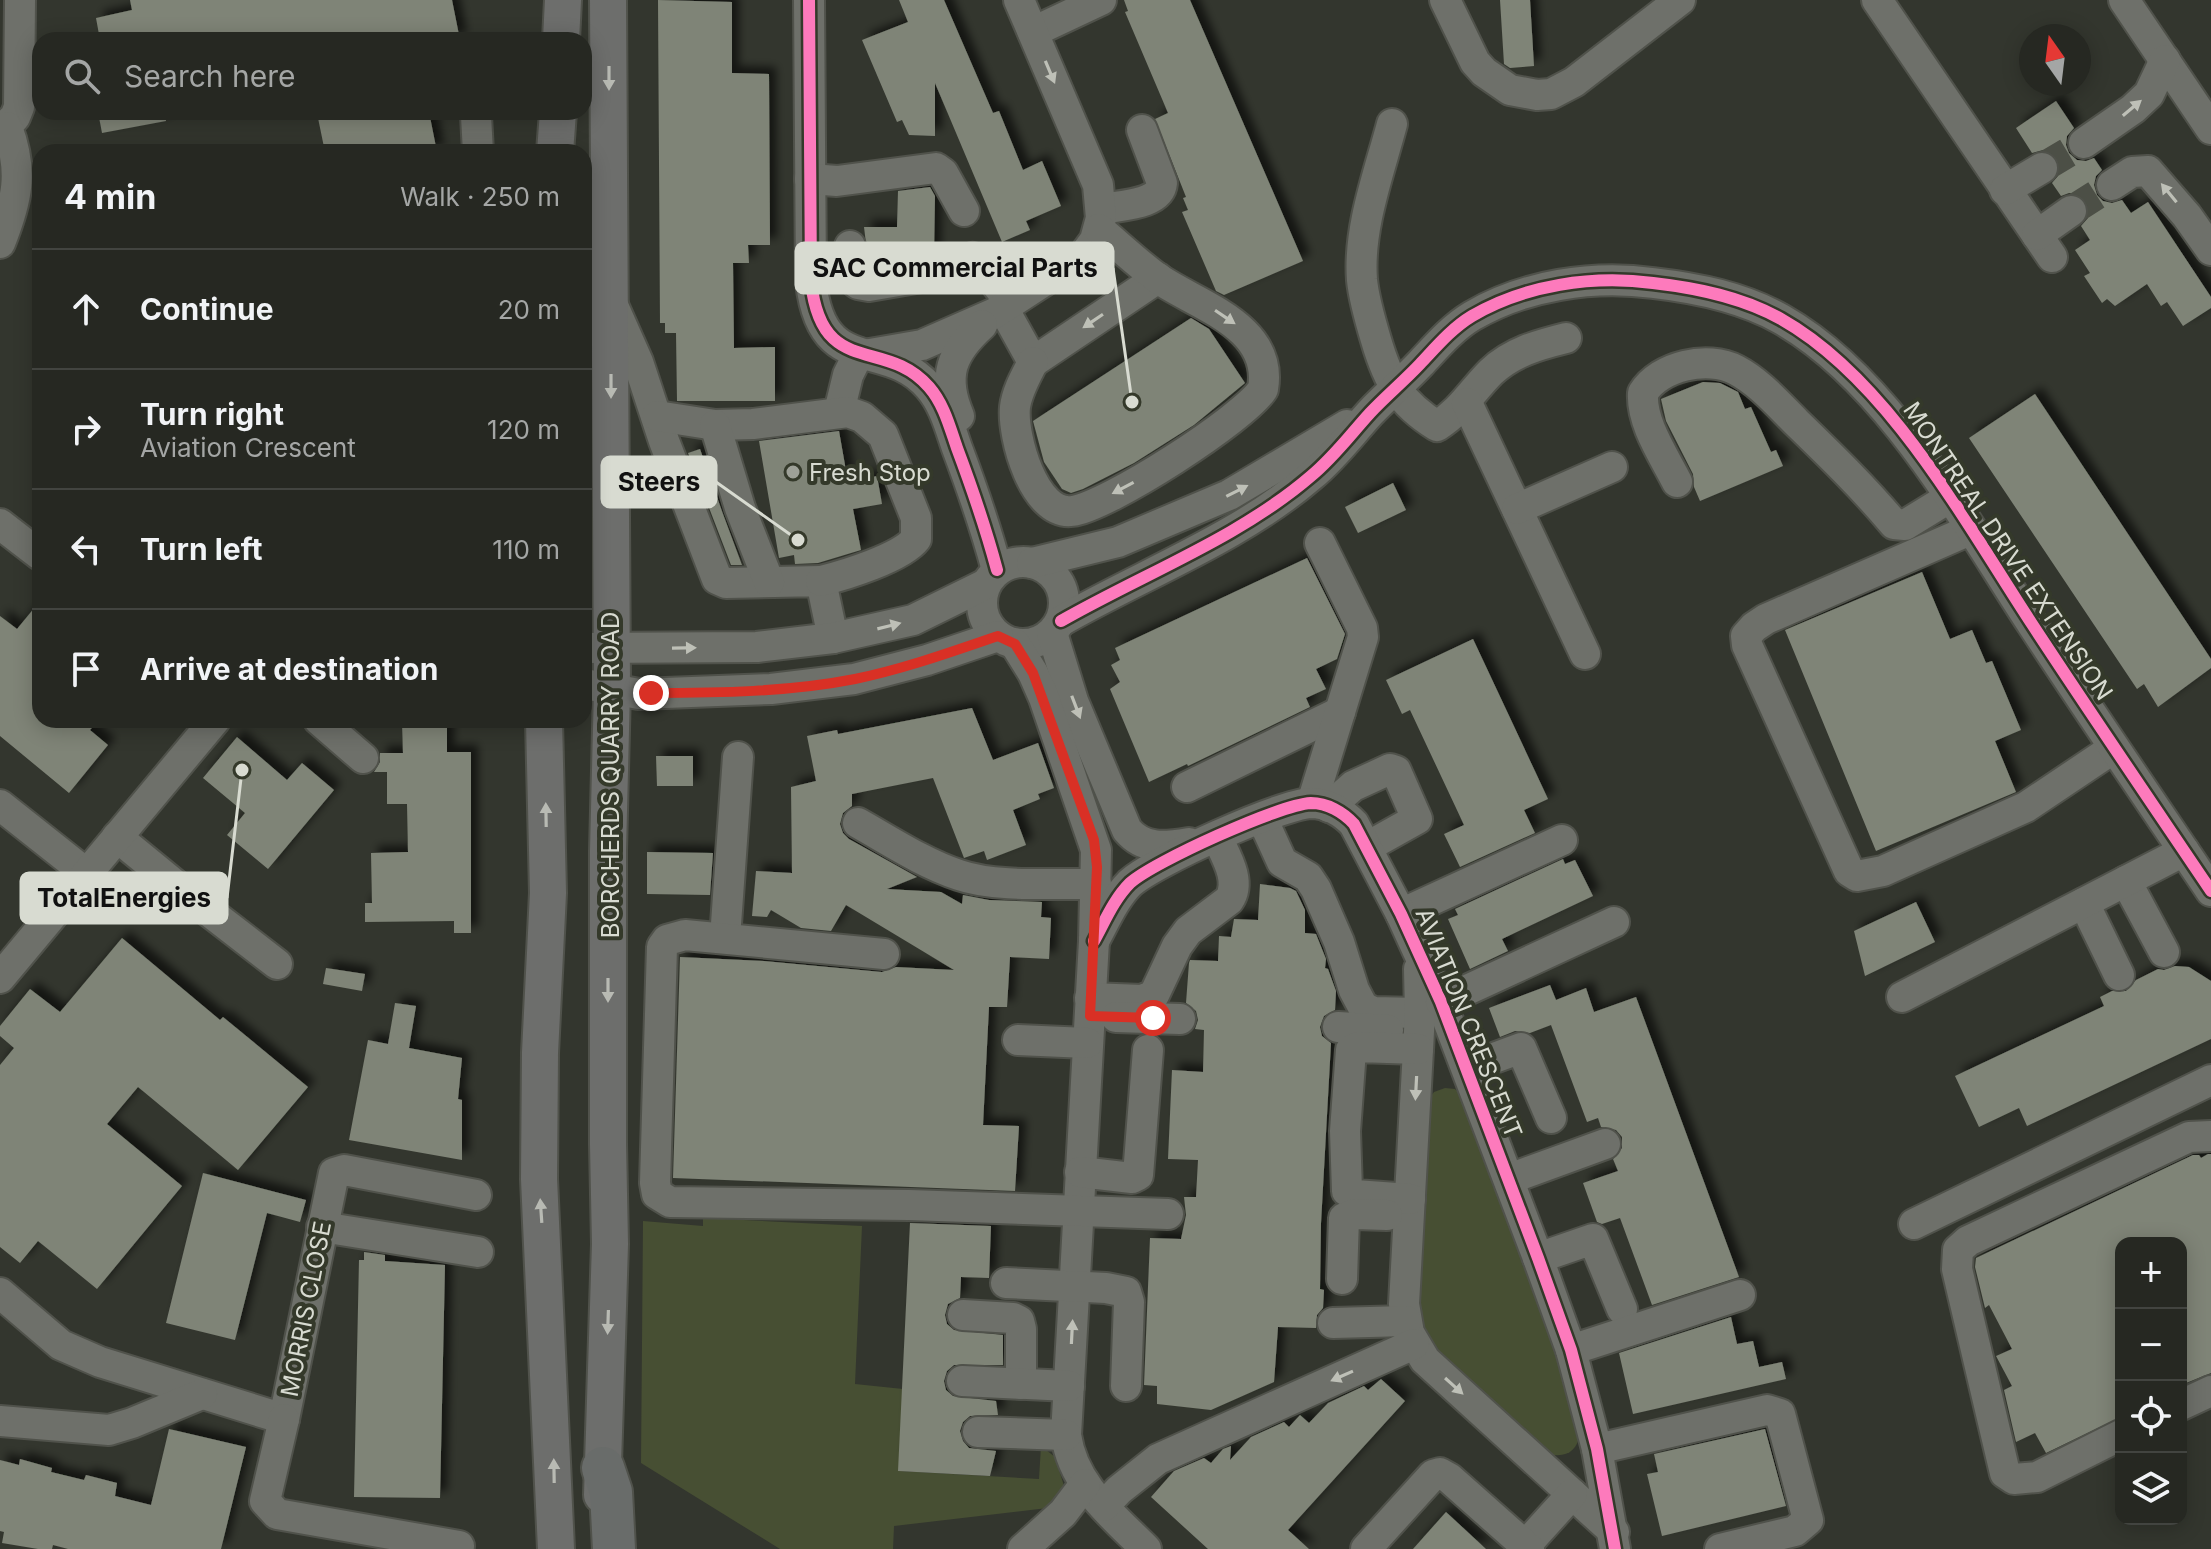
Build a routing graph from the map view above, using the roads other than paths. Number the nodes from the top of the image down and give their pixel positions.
1 (20, 0) edge
2 (563, 0) edge
3 (608, 0) edge
4 (809, 0) edge
5 (1019, 0) edge
6 (1101, 0) edge
7 (1445, 0) edge
8 (1680, 0) edge
9 (1877, 0) edge
10 (2124, 0) edge
11 (561, 32) edge
12 (1033, 32) junction
13 (2165, 60) junction
14 (476, 120) edge
15 (557, 120) edge
16 (1392, 124) dead end
17 (3, 129) edge
18 (2211, 129) edge
19 (1142, 130) dead end
20 (2084, 143) tunnel mouth
21 (478, 144) edge
22 (556, 144) edge
23 (2042, 168) tunnel mouth
24 (810, 179) junction
25 (2112, 185) tunnel mouth
26 (2005, 190) junction
27 (964, 211) dead end
28 (2071, 211) tunnel mouth
29 (1101, 219) junction
30 (0, 243) edge
31 (850, 246) dead end
32 (2211, 250) edge
33 (1158, 278) junction
34 (611, 301) junction
35 (1003, 308) junction
36 (1566, 338) dead end
37 (863, 354) junction
38 (1033, 362) junction
39 (1395, 390) junction
40 (1467, 403) junction
41 (839, 412) junction
42 (1370, 413) junction
43 (657, 416) junction
44 (715, 425) junction
45 (1612, 467) dead end
46 (1677, 482) dead end
47 (1949, 498) junction
48 (1517, 509) junction
49 (0, 524) edge
50 (1970, 530) junction
51 (1320, 543) dead end
52 (32, 549) edge
53 (1009, 570) junction
54 (821, 581) junction
55 (769, 582) junction
56 (1056, 627) junction
57 (833, 638) junction
58 (1006, 640) junction
59 (598, 648) edge
60 (1585, 654) dead end
61 (598, 686) edge
62 (1340, 712) junction
63 (208, 728) edge
64 (328, 728) edge
65 (544, 728) edge
66 (2114, 748) junction
67 (738, 757) dead end
68 (363, 758) dead end
69 (1187, 787) dead end
70 (0, 805) edge
71 (1321, 805) junction
72 (1262, 818) junction
73 (858, 823) dead end
74 (117, 837) junction
75 (1214, 838) junction
76 (1562, 840) dead end
77 (1367, 847) junction
78 (2184, 851) junction
79 (87, 874) junction
80 (2126, 881) junction
81 (1096, 884) junction
82 (2211, 891) edge
83 (2084, 903) junction
84 (1401, 914) junction
85 (1614, 922) dead end
86 (725, 938) junction
87 (1094, 941) junction
88 (2164, 952) dead end
89 (884, 954) dead end
90 (277, 964) dead end
91 (2119, 975) dead end
92 (0, 978) edge
93 (1902, 997) dead end
94 (1089, 1019) junction
95 (1180, 1019) dead end
96 (1424, 1024) junction
97 (1338, 1027) dead end
98 (1018, 1040) dead end
99 (1148, 1050) dead end
100 (1467, 1068) junction
101 (2211, 1080) edge
102 (1551, 1118) dead end
103 (2211, 1136) edge
104 (1605, 1144) dead end
105 (1080, 1172) junction
106 (1509, 1179) junction
107 (476, 1195) dead end
108 (1409, 1208) junction
109 (1078, 1211) junction
110 (1168, 1214) dead end
111 (1914, 1224) dead end
112 (322, 1227) junction
113 (478, 1252) dead end
114 (1538, 1258) junction
115 (1342, 1279) dead end
116 (1006, 1283) dead end
117 (1074, 1286) junction
118 (0, 1293) edge
119 (1740, 1295) dead end
120 (1622, 1309) dead end
121 (963, 1315) dead end
122 (1333, 1323) dead end
123 (1410, 1333) junction
124 (1571, 1350) junction
125 (962, 1381) dead end
126 (1021, 1384) junction
127 (1069, 1386) junction
128 (1126, 1386) dead end
129 (2211, 1391) edge
130 (202, 1394) junction
131 (2187, 1402) edge
132 (284, 1419) junction
133 (0, 1421) edge
134 (978, 1432) dead end
135 (1066, 1435) junction
136 (2115, 1438) edge
137 (1597, 1449) junction
138 (603, 1468) junction
139 (1572, 1494) junction
140 (1094, 1495) junction
141 (1615, 1540) edge
142 (459, 1546) dead end
143 (1527, 1547) edge
144 (556, 1549) edge
145 (600, 1549) edge
146 (614, 1549) edge
147 (1023, 1549) edge
148 (1146, 1549) edge
149 (1366, 1549) edge
150 (1720, 1549) edge

1 - 17 street
2 - 11 main road
3 -> 34 main road, BORCHERDS QUARRY ROAD
4 - 24 street
5 - 12 street
6 - 12 street
7 - 8 street
9 - 26 street
10 - 13 street
12 -> 29 street
13 - 18 street
20 -> 13 street
14 - 21 street
15 - 22 main road
16 - 39 street
17 - 30 street
19 - 29 street
23 - 26 street
24 - 27 street
24 - 37 street
32 -> 25 street
26 - 28 street
29 - 33 street
29 - 35 street
31 - 35 street
33 -> 38 street
33 -> 38 street
34 - 43 street
34 -> 59 main road, BORCHERDS QUARRY ROAD
35 - 37 street
35 - 38 street
35 - 53 street
36 - 40 street
37 - 41 street
37 - 53 street
39 - 40 street
39 - 42 street, MONTREAL DRIVE EXTENSION
39 - 47 street, MONTREAL DRIVE EXTENSION
40 - 48 street
41 - 44 street
41 - 54 street
53 -> 42 street, MONTREAL DRIVE EXTENSION
42 - 56 street, MONTREAL DRIVE EXTENSION
43 - 44 street
43 - 55 street
44 - 55 street
45 - 48 street
46 - 47 street
47 - 50 street, MONTREAL DRIVE EXTENSION
48 - 60 street
49 - 52 street
50 - 66 street, MONTREAL DRIVE EXTENSION
50 - 66 street
51 - 62 street
53 - 56 street
57 -> 53 street, MONTREAL DRIVE EXTENSION
53 - 58 street
54 - 55 street
54 - 57 street
56 - 58 street
56 -> 75 street
59 -> 57 street, MONTREAL DRIVE EXTENSION
58 - 61 street
58 - 81 street
59 - 61 main road, BORCHERDS QUARRY ROAD
61 -> 138 main road, BORCHERDS QUARRY ROAD
62 - 69 street
62 - 71 street
63 - 74 street
64 - 68 street
144 -> 65 main road
66 - 78 street, MONTREAL DRIVE EXTENSION
67 - 86 street
70 - 79 street
71 - 72 street
71 - 77 street, AVIATION CRESCENT
71 - 77 street
72 - 75 street
72 - 96 street
73 - 81 street
74 - 79 street
74 - 90 street
75 - 87 street
75 - 94 street
76 - 84 street
77 - 84 street, AVIATION CRESCENT
78 - 80 street
78 - 82 street, MONTREAL DRIVE EXTENSION
79 - 92 street
80 - 83 street
80 - 88 street
81 - 87 street
83 - 91 street
83 - 93 street
84 - 96 street, AVIATION CRESCENT
85 - 96 street
86 - 89 street
86 - 109 street
87 - 94 street
94 - 95 street
94 - 98 street
94 - 105 street
96 - 97 street
96 - 100 street, AVIATION CRESCENT
96 -> 108 street, AVIATION CRESCENT
96 - 108 street
99 - 105 street
100 - 102 street
100 - 106 street, AVIATION CRESCENT
101 - 111 street
103 - 136 street
104 - 106 street
105 - 109 street
106 - 114 street, AVIATION CRESCENT
107 - 112 street, MORRIS CLOSE
108 - 115 street
108 - 123 street, AVIATION CRESCENT
109 - 110 street
109 - 117 street
112 - 113 street
112 - 132 street, MORRIS CLOSE
114 - 120 street
114 - 124 street, AVIATION CRESCENT
116 - 117 street
127 -> 117 street
117 - 128 street
118 - 130 street, MORRIS CLOSE
119 - 124 street
121 - 126 street
122 - 123 street
123 -> 139 street, AVIATION CRESCENT
123 -> 140 street
124 - 137 street, AVIATION CRESCENT
125 - 126 street
126 - 127 street
127 - 135 street
129 - 131 street
130 - 132 street, MORRIS CLOSE
130 - 133 street
132 - 142 street
134 - 135 street
135 - 140 street
137 - 141 street, AVIATION CRESCENT
137 - 150 street
138 - 145 main road, BORCHERDS QUARRY ROAD
138 - 146 highway
139 - 141 street, AVIATION CRESCENT
139 - 143 street
140 - 147 street
140 - 148 street
143 - 149 street

